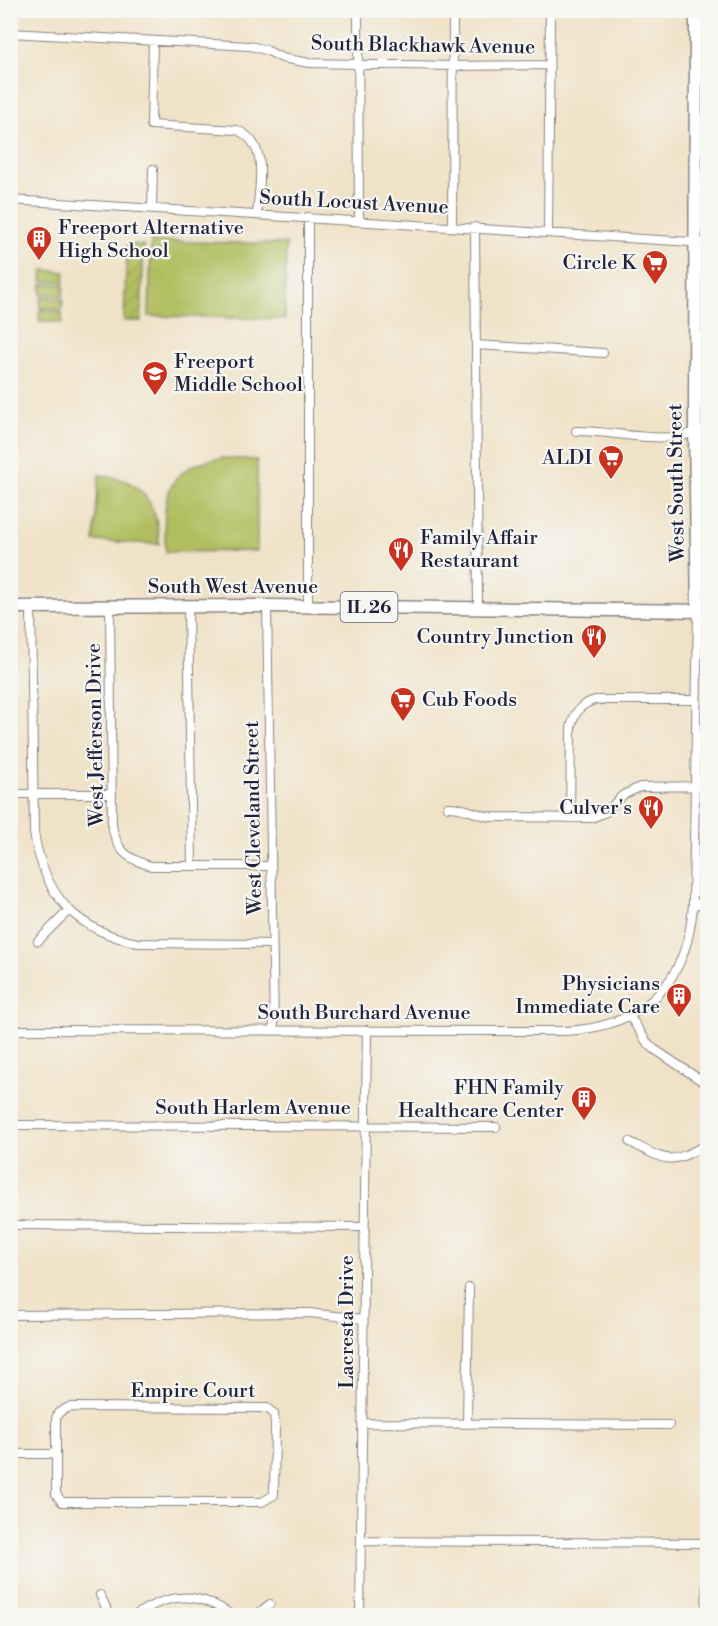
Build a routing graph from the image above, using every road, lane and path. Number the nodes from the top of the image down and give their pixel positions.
1 (358, 10) edge
2 (453, 10) edge
3 (550, 10) edge
4 (696, 10) edge
5 (10, 33) edge
6 (153, 41) junction
7 (358, 65) junction
8 (549, 65) junction
9 (453, 66) junction
10 (153, 169) dead end
11 (10, 200) edge
12 (152, 208) junction
13 (257, 214) junction
14 (308, 218) junction
15 (359, 220) junction
16 (452, 226) junction
17 (475, 227) junction
18 (548, 232) junction
19 (701, 242) edge
20 (476, 345) junction
21 (603, 353) dead end
22 (701, 430) edge
23 (576, 431) dead end
24 (110, 606) junction
25 (188, 606) junction
26 (267, 606) junction
27 (308, 606) junction
28 (31, 607) junction
29 (10, 608) edge
30 (478, 609) junction
31 (703, 611) edge
32 (696, 700) junction
33 (693, 786) junction
34 (708, 786) edge
35 (33, 793) junction
36 (10, 794) edge
37 (112, 794) junction
38 (448, 807) dead end
39 (570, 818) junction
40 (192, 866) junction
41 (271, 866) junction
42 (693, 904) junction
43 (708, 904) edge
44 (68, 911) junction
45 (38, 941) dead end
46 (272, 944) junction
47 (685, 953) joint
48 (629, 1015) junction
49 (10, 1030) edge
50 (274, 1030) junction
51 (367, 1030) junction
52 (708, 1085) edge
53 (10, 1125) edge
54 (366, 1125) junction
55 (496, 1127) dead end
56 (630, 1142) dead end
57 (708, 1144) edge
58 (10, 1225) edge
59 (364, 1227) junction
60 (469, 1288) dead end
61 (10, 1315) edge
62 (363, 1318) junction
63 (362, 1423) junction
64 (467, 1424) junction
65 (669, 1425) dead end
66 (10, 1454) edge
67 (56, 1454) junction
68 (361, 1541) junction
69 (708, 1543) edge
70 (708, 1549) edge
71 (100, 1595) dead end
72 (270, 1604) dead end
73 (146, 1612) edge
74 (111, 1616) edge
75 (134, 1616) edge
76 (233, 1616) edge
77 (255, 1616) edge
78 (360, 1616) edge
79 (706, 1616) edge

1 - 7 street
2 - 9 street
3 - 8 street
4 - 19 main road, West South Street
5 - 6 street, South Blackhawk Avenue
6 - 7 street, South Blackhawk Avenue
6 - 13 street
7 - 9 street, South Blackhawk Avenue
7 - 15 street
8 - 9 street, South Blackhawk Avenue
8 - 18 street
9 - 16 street
10 - 12 street
11 - 12 street, South Locust Avenue
12 - 13 street, South Locust Avenue
13 - 14 street, South Locust Avenue
14 - 15 street, South Locust Avenue
14 - 27 street
15 - 16 street, South Locust Avenue
16 - 17 street, South Locust Avenue
17 - 18 street, South Locust Avenue
17 - 20 street
18 - 19 street, South Locust Avenue
19 - 22 main road, West South Street
20 - 21 street
20 - 30 street
22 - 23 street
22 - 31 main road, West South Street
24 - 25 main road, South West Avenue / IL 26
24 - 28 main road, South West Avenue / IL 26
24 - 37 street, West Jefferson Drive
25 - 26 main road, South West Avenue / IL 26
25 - 40 street
26 - 27 main road, South West Avenue / IL 26
26 - 41 street, West Cleveland Street
27 - 30 main road, South West Avenue / IL 26
28 - 29 main road, South West Avenue / IL 26
28 - 35 street
30 - 31 main road, South West Avenue / IL 26
31 - 32 street, West South Street
32 - 33 street, West South Street
32 - 39 street
33 - 34 street
33 - 39 street
33 - 42 street, West South Street
35 - 36 street
35 - 37 street
35 - 44 street
37 - 40 street, West Jefferson Drive
38 - 39 street
40 - 41 street, West Jefferson Drive
41 - 46 street, West Cleveland Street
42 - 43 street
42 - 47 street, West South Street
44 - 45 street
44 - 46 street
46 - 50 street, West Cleveland Street
47 - 48 street, South Burchard Avenue
48 - 51 street, South Burchard Avenue
48 - 52 street
49 - 50 street, South Burchard Avenue
50 - 51 street, South Burchard Avenue
51 - 54 street, Lacresta Drive
53 - 54 street, South Harlem Avenue
54 - 55 street, South Harlem Avenue
54 - 59 street, Lacresta Drive
56 - 57 street
58 - 59 street
59 - 62 street, Lacresta Drive
60 - 64 street
61 - 62 street
62 - 63 street, Lacresta Drive
63 - 64 street
63 - 68 street, Lacresta Drive
64 - 65 street
66 - 67 street
67 - 67 street, Empire Court
68 - 69 street
68 - 78 street, Lacresta Drive
70 - 79 street
71 - 74 street
72 - 77 street
73 - 75 street
73 - 76 street

